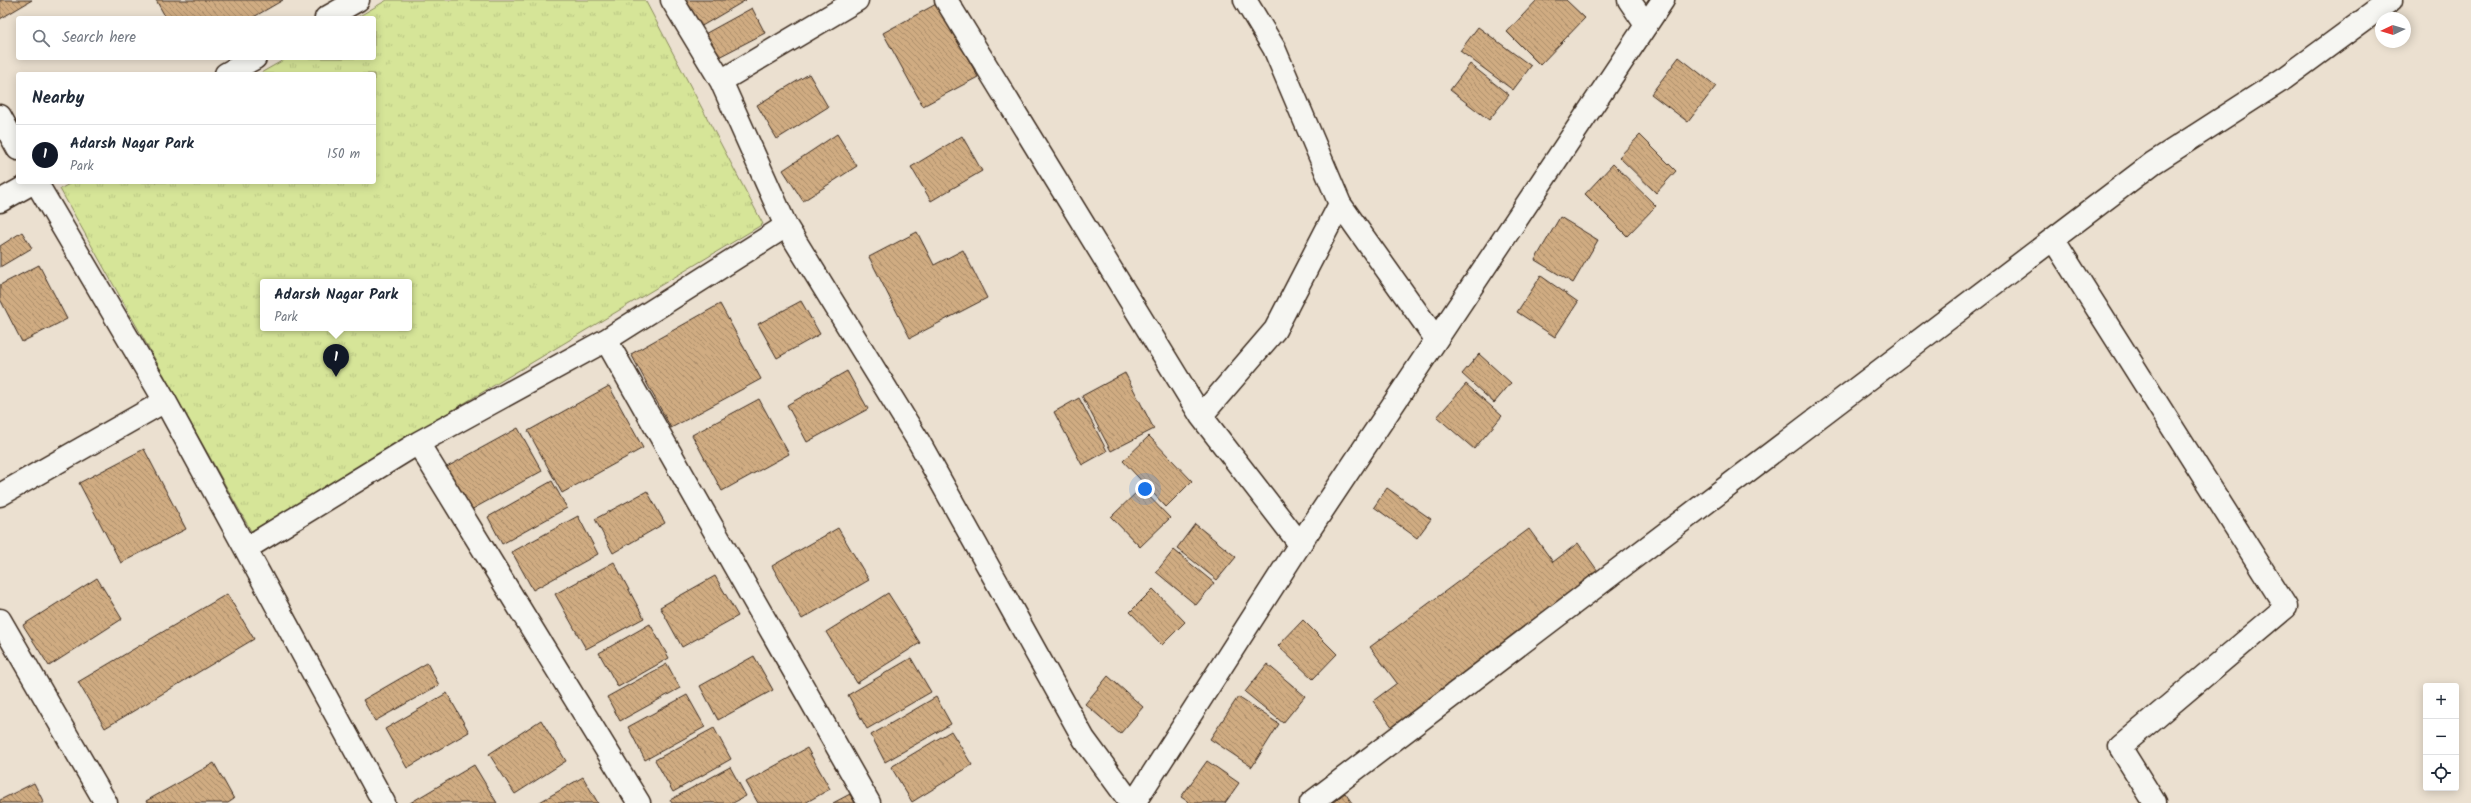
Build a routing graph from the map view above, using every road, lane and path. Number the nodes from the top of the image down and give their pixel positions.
1 (358, 0) edge
2 (672, 0) edge
3 (857, 0) edge
4 (946, 0) edge
5 (1245, 0) edge
6 (1629, 0) edge
7 (1663, 0) edge
8 (2391, 0) edge
9 (330, 16) edge
10 (1646, 25) junction
11 (251, 60) edge
12 (230, 72) edge
13 (721, 81) junction
14 (0, 116) edge
15 (16, 145) edge
16 (32, 184) edge
17 (36, 184) edge
18 (0, 202) edge
19 (1340, 204) junction
20 (786, 226) junction
21 (2053, 239) junction
22 (1436, 339) junction
23 (606, 340) junction
24 (165, 401) junction
25 (1201, 416) junction
26 (418, 443) junction
27 (0, 495) edge
28 (1300, 544) junction
29 (248, 548) junction
30 (0, 620) edge
31 (106, 803) edge
32 (384, 803) edge
33 (639, 803) edge
34 (869, 803) edge
35 (1132, 803) edge
36 (1312, 803) edge
37 (2155, 803) edge

1 - 9 street
2 - 13 street
3 - 13 street
4 - 25 street
5 - 19 street
6 - 10 street
7 - 10 street
8 - 21 street
10 - 22 street
11 - 12 street
13 - 20 street
14 - 15 street
16 - 18 street
17 - 24 street
19 - 22 street
19 - 25 street
20 - 23 street
20 - 35 street
21 - 36 street
21 - 37 street
22 - 28 street
23 - 26 street
23 - 34 street
24 - 27 street
24 - 29 street
25 - 28 street
26 - 29 street
26 - 33 street
28 - 35 street
29 - 32 street
30 - 31 street

